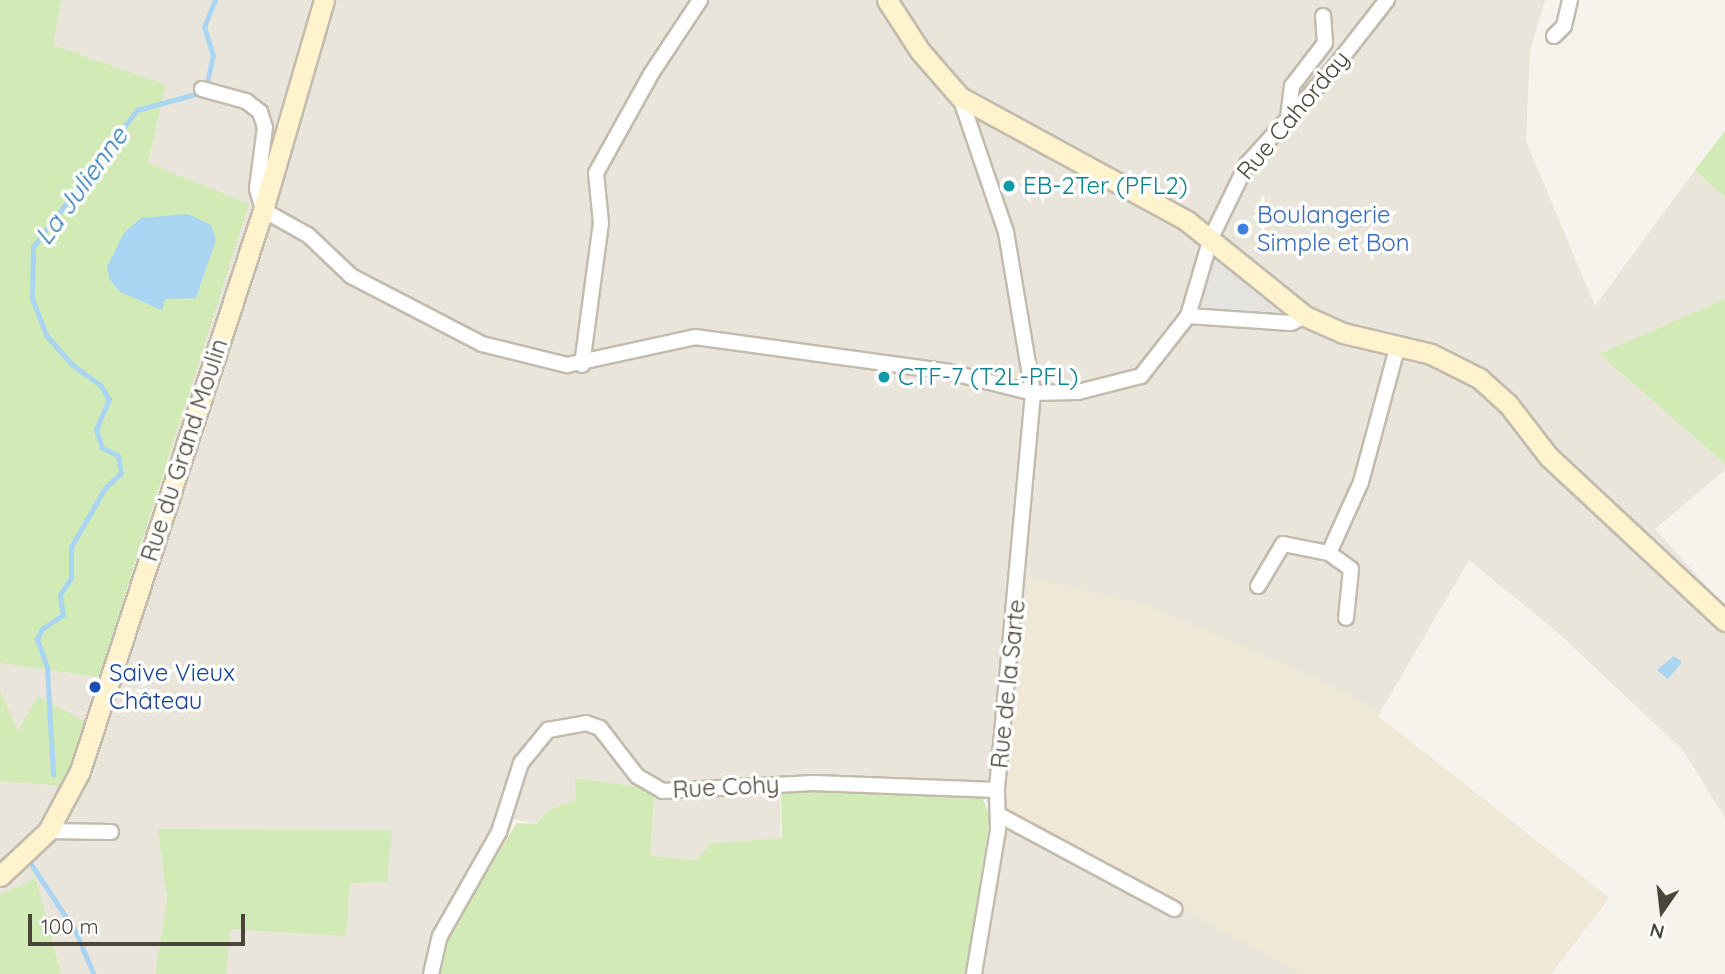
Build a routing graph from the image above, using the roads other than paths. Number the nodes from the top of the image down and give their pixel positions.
1 (324, 0) edge
2 (700, 0) edge
3 (887, 0) edge
4 (1387, 0) edge
5 (1570, 0) edge
6 (1323, 16) dead end
7 (1554, 36) dead end
8 (206, 90) dead end
9 (960, 97) junction
10 (1288, 118) junction
11 (263, 209) junction
12 (1211, 238) junction
13 (1188, 316) junction
14 (1305, 316) junction
15 (1398, 345) junction
16 (582, 365) junction
17 (1033, 393) junction
18 (1329, 553) junction
19 (1258, 586) dead end
20 (1346, 618) dead end
21 (1725, 621) edge
22 (997, 790) junction
23 (999, 815) junction
24 (48, 831) junction
25 (111, 832) dead end
26 (0, 876) edge
27 (1174, 909) dead end
28 (431, 974) edge
29 (974, 974) edge

1 - 11 street, Rue du Grand Moulin
2 - 16 street
3 - 9 street
4 - 10 street, Rue Cahorday
5 - 7 street
6 - 10 street
8 - 11 street
9 - 12 street
9 - 17 street, Rue de la Sarte
10 - 12 street, Rue Cahorday
11 - 16 street
11 - 24 street, Rue du Grand Moulin
12 - 13 street, Rue Cahorday
12 - 14 street
13 - 14 street
13 - 17 street
14 - 15 street
15 - 18 street
15 - 21 street
16 - 17 street
17 - 22 street, Rue de la Sarte
18 - 19 street
18 - 20 street
22 - 23 street, Rue de la Sarte
22 - 28 street, Rue Cohy
23 - 27 street
23 - 29 street, Rue de la Sarte
24 - 25 street
24 - 26 street, Rue du Grand Moulin

